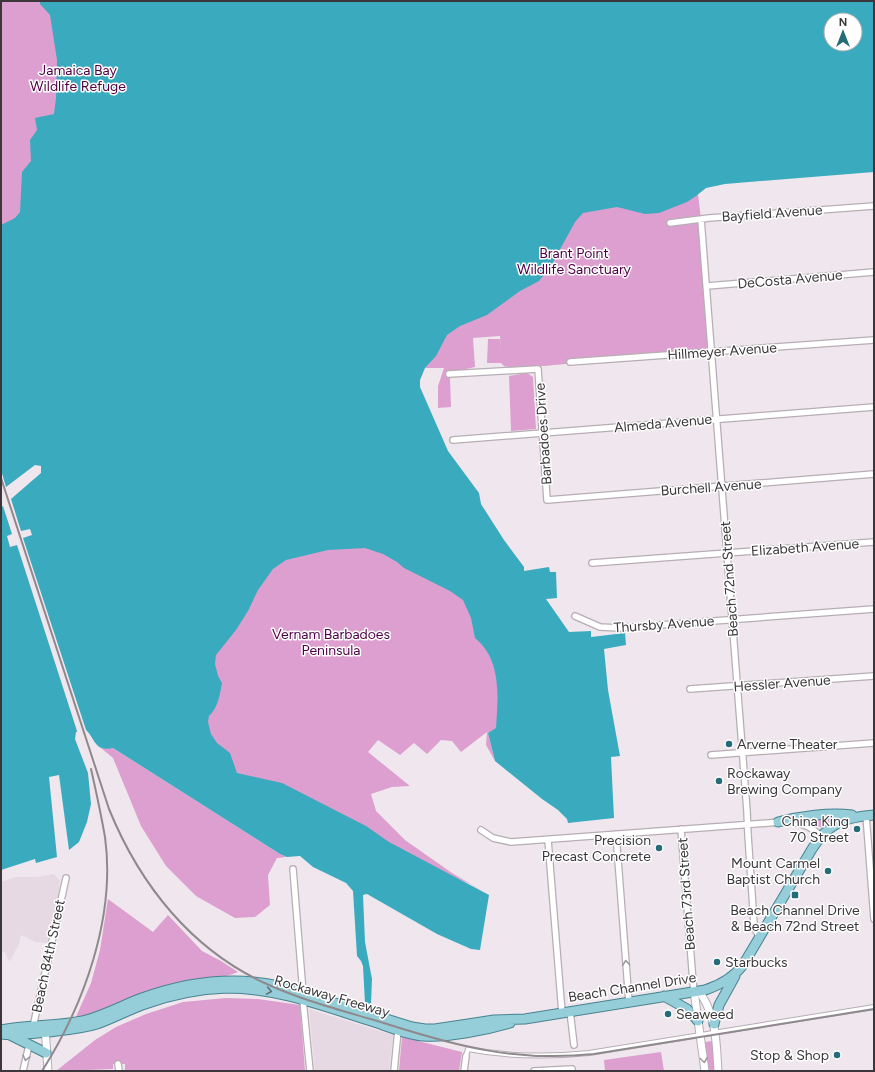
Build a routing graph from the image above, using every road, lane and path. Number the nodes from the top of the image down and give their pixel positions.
1 (874, 206) edge
2 (701, 219) junction
3 (670, 223) dead end
4 (874, 272) edge
5 (707, 286) junction
6 (874, 340) edge
7 (711, 352) junction
8 (570, 362) dead end
9 (449, 374) dead end
10 (874, 407) edge
11 (717, 419) junction
12 (542, 433) junction
13 (453, 440) dead end
14 (874, 474) edge
15 (722, 487) junction
16 (547, 500) joint
17 (874, 542) edge
18 (728, 553) junction
19 (592, 563) dead end
20 (874, 609) edge
21 (575, 616) dead end
22 (733, 620) junction
23 (874, 676) edge
24 (738, 686) junction
25 (690, 689) dead end
26 (874, 743) edge
27 (743, 754) junction
28 (711, 755) dead end
29 (866, 815) edge
30 (778, 822) junction
31 (748, 824) junction
32 (681, 829) junction
33 (481, 830) dead end
34 (616, 834) junction
35 (821, 836) junction
36 (548, 840) junction
37 (293, 869) dead end
38 (66, 878) dead end
39 (874, 919) edge
40 (760, 937) junction
41 (736, 973) junction
42 (695, 988) junction
43 (303, 996) junction
44 (664, 996) junction
45 (629, 1002) junction
46 (874, 1007) edge
47 (566, 1012) junction
48 (698, 1021) junction
49 (473, 1027) junction
50 (715, 1028) junction
51 (45, 1029) junction
52 (1, 1030) edge
53 (34, 1030) junction
54 (398, 1030) junction
55 (6, 1035) edge
56 (700, 1035) junction
57 (29, 1045) junction
58 (574, 1045) dead end
59 (46, 1054) junction
60 (466, 1056) joint
61 (118, 1064) dead end
62 (542, 1070) edge
63 (23, 1071) edge
64 (48, 1071) edge
65 (119, 1071) edge
66 (310, 1071) edge
67 (394, 1071) edge
68 (464, 1071) edge
69 (534, 1071) edge
70 (572, 1071) edge
71 (705, 1071) edge
72 (718, 1071) edge

1 - 2 street, Bayfield Avenue
2 - 3 street, Bayfield Avenue
2 - 5 street, Beach 72nd Street
4 - 5 street, DeCosta Avenue
5 - 7 street, Beach 72nd Street
6 - 7 street, Hillmeyer Avenue
7 - 8 street, Hillmeyer Avenue
7 - 11 street, Beach 72nd Street
9 - 12 street, Barbadoes Drive
10 - 11 street, Almeda Avenue
11 - 12 street, Almeda Avenue
11 - 15 street, Beach 72nd Street
12 - 13 street, Almeda Avenue
12 - 16 street, Barbadoes Drive
14 - 15 street, Burchell Avenue
15 - 16 street, Burchell Avenue
15 - 18 street, Beach 72nd Street
17 - 18 street, Elizabeth Avenue
18 - 19 street, Elizabeth Avenue
18 - 22 street, Beach 72nd Street
20 - 22 street, Thursby Avenue
21 - 22 street, Thursby Avenue
22 - 24 street, Beach 72nd Street
23 - 24 street, Hessler Avenue
24 - 25 street, Hessler Avenue
24 - 27 street, Beach 72nd Street
26 - 27 street
27 - 28 street
27 - 31 street, Beach 72nd Street
29 - 30 main road
29 - 35 main road, Beach Channel Drive
29 - 39 street
30 - 31 street
30 - 35 street
31 - 32 street
31 - 40 street, Beach 72nd Street
32 - 34 street
32 - 42 street, Beach 73rd Street
33 - 36 street
34 - 36 street
45 -> 34 street
35 - 40 main road, Beach Channel Drive
36 - 47 street
37 - 43 street
38 - 53 street, Beach 84th Street
40 - 41 main road, Beach Channel Drive
41 - 42 main road, Beach Channel Drive
41 - 50 main road
42 - 44 main road, Beach Channel Drive
42 - 48 street, Beach 73rd Street
42 - 50 street, Beach 73rd Street
43 - 49 main road, Rockaway Freeway
43 - 51 main road, Rockaway Freeway
43 - 54 main road, Rockaway Freeway
43 - 66 street
44 - 45 main road, Beach Channel Drive
44 - 48 main road
45 - 47 main road, Beach Channel Drive
46 - 50 street
47 - 49 main road, Beach Channel Drive
47 - 58 street
48 - 56 street, Beach 73rd Street
49 - 54 main road, Rockaway Freeway
50 - 56 street
50 - 72 street, Beach 73rd Street
51 - 53 main road
51 - 59 street, Beach 84th Street
52 - 53 main road
53 - 55 main road
54 - 67 street
55 - 57 main road
56 - 60 street
56 -> 71 street, Beach 73rd Street
57 - 59 main road
57 -> 63 street
59 - 64 street, Beach 84th Street
60 - 68 street
61 - 65 street
62 - 69 street
62 - 70 street

